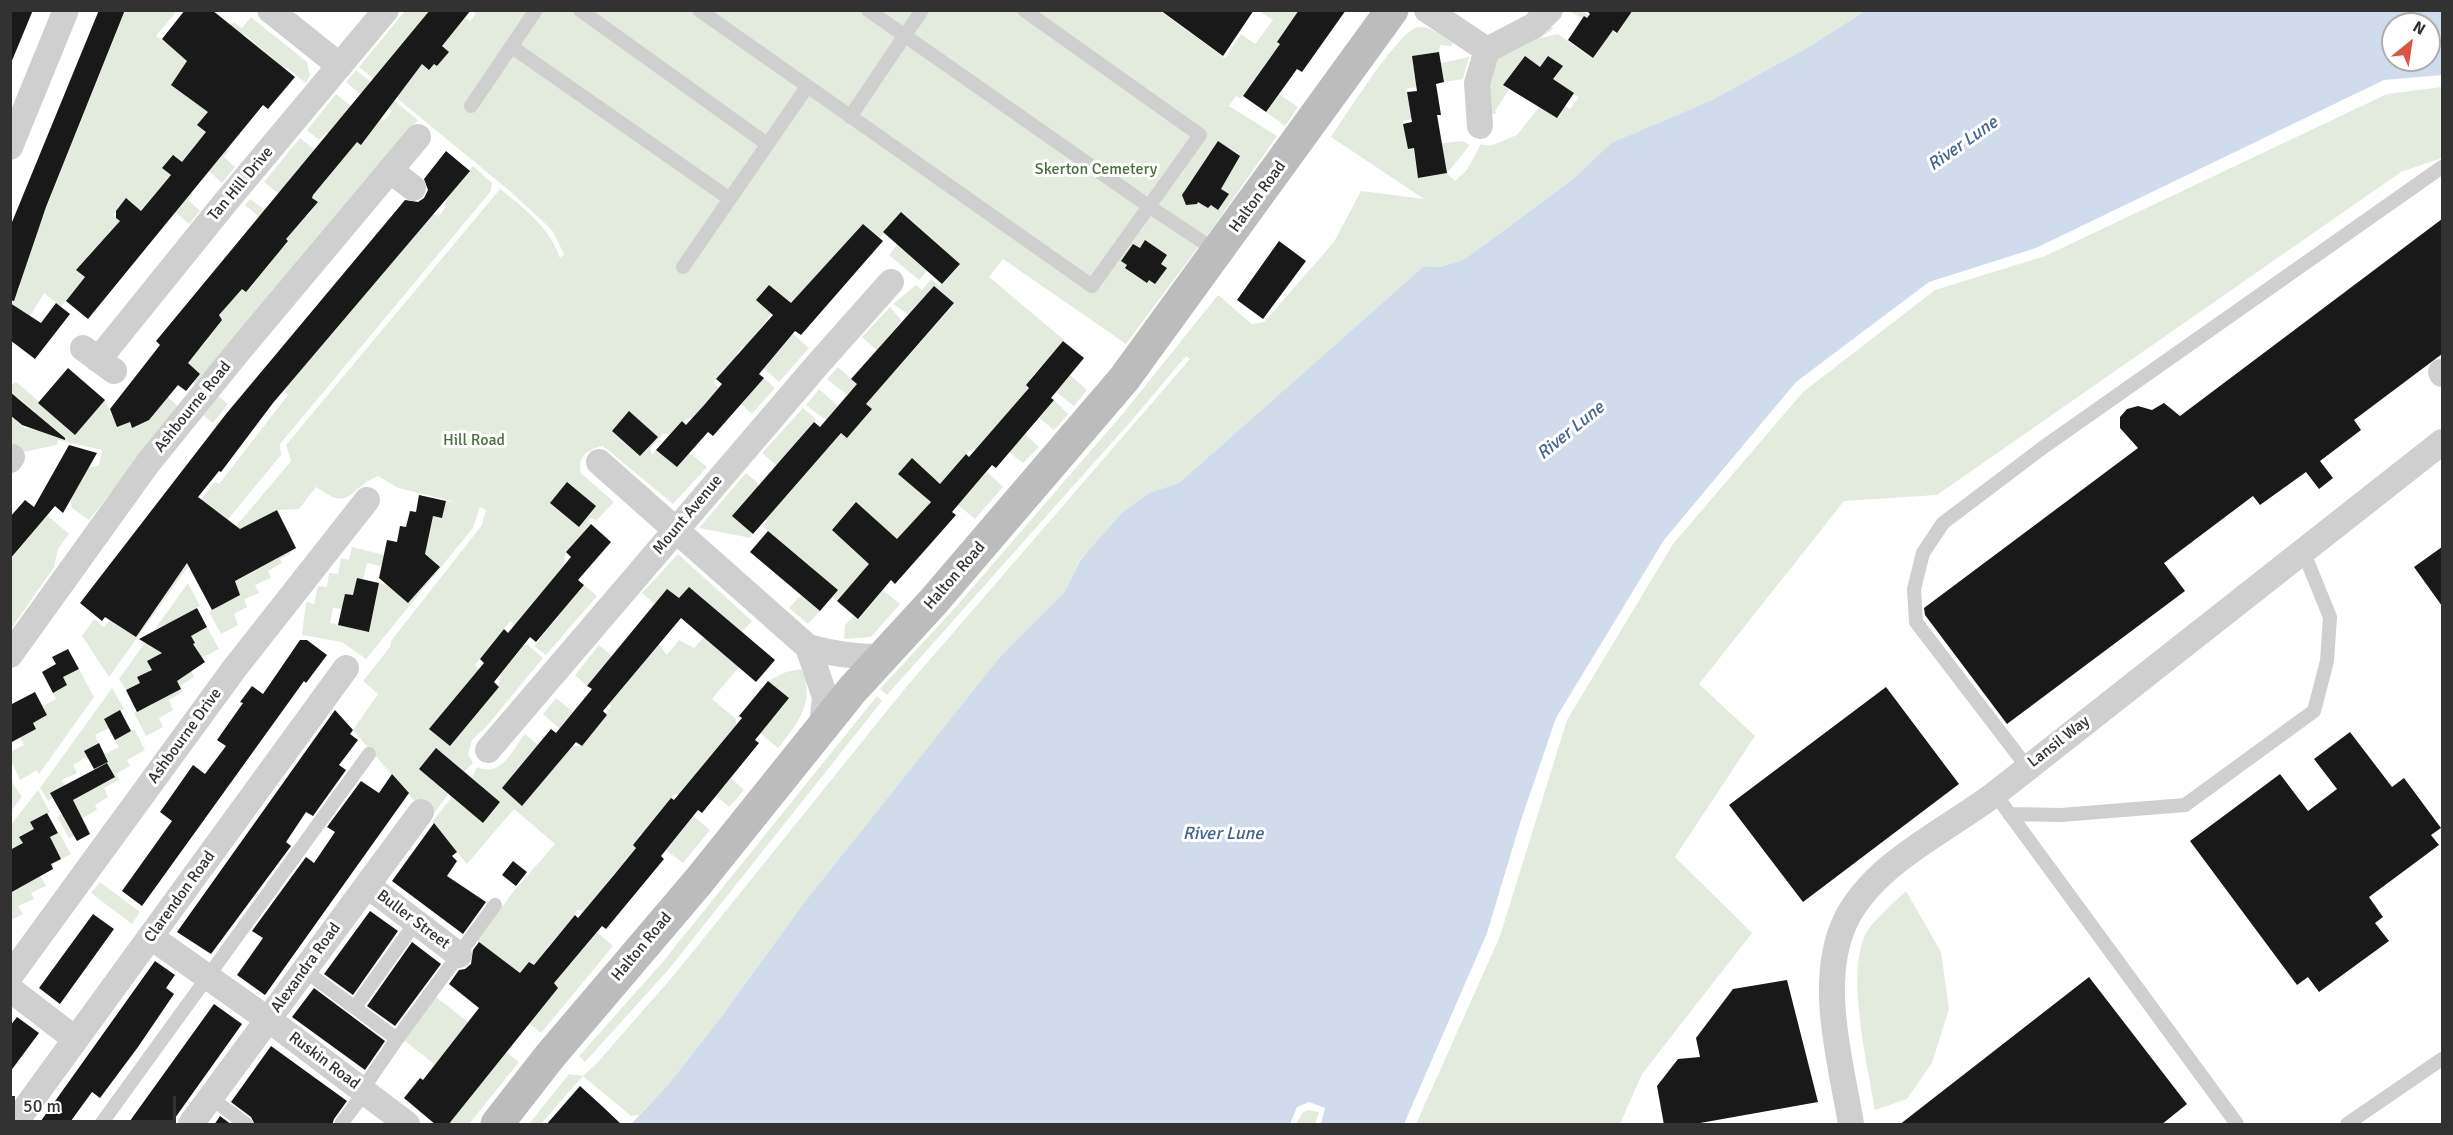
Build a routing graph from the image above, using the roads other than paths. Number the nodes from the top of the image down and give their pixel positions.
1 (66, 10) edge
2 (270, 10) edge
3 (386, 10) edge
4 (536, 10) edge
5 (580, 10) edge
6 (699, 10) edge
7 (868, 10) edge
8 (922, 10) edge
9 (1024, 10) edge
10 (1392, 10) edge
11 (1427, 10) edge
12 (1550, 10) edge
13 (905, 37) junction
14 (512, 46) junction
15 (1486, 50) junction
16 (340, 66) junction
17 (807, 87) junction
18 (471, 106) dead end
19 (850, 117) junction
20 (1480, 126) dead end
21 (418, 137) dead end
22 (767, 144) junction
23 (10, 147) edge
24 (2442, 167) edge
25 (390, 170) junction
26 (413, 188) dead end
27 (730, 199) junction
28 (1150, 207) junction
29 (1218, 252) junction
30 (683, 267) dead end
31 (891, 282) dead end
32 (98, 360) dead end
33 (2442, 442) edge
34 (599, 462) dead end
35 (367, 500) dead end
36 (675, 530) junction
37 (2303, 551) junction
38 (808, 647) junction
39 (10, 655) edge
40 (880, 657) junction
41 (346, 668) dead end
42 (822, 726) junction
43 (488, 750) dead end
44 (369, 754) dead end
45 (2027, 767) junction
46 (2002, 804) junction
47 (421, 812) dead end
48 (367, 885) junction
49 (495, 906) dead end
50 (416, 922) junction
51 (151, 937) junction
52 (459, 955) junction
53 (304, 970) junction
54 (10, 976) edge
55 (208, 977) junction
56 (10, 990) edge
57 (355, 1007) junction
58 (268, 1020) junction
59 (75, 1039) junction
60 (397, 1039) junction
61 (2442, 1059) edge
62 (363, 1091) junction
63 (211, 1098) junction
64 (14, 1125) edge
65 (101, 1125) edge
66 (191, 1125) edge
67 (246, 1125) edge
68 (341, 1125) edge
69 (407, 1125) edge
70 (497, 1125) edge
71 (1851, 1125) edge
72 (2237, 1125) edge
73 (2347, 1125) edge

1 - 23 street
2 - 16 street
3 - 16 street, Tan Hill Drive
4 - 14 lane
5 - 22 lane
6 - 17 lane
7 - 13 lane
8 - 13 lane
9 - 28 lane
10 - 29 street, Halton Road
11 - 15 street
12 - 15 street
13 - 19 lane
13 - 28 lane
14 - 18 lane
14 - 27 lane
15 - 20 street
16 - 32 street, Tan Hill Drive
17 - 19 lane
17 - 22 lane
19 - 28 lane
21 - 25 street, Ashbourne Road
22 - 27 lane
24 - 45 lane
25 - 26 street
25 - 39 street, Ashbourne Road
27 - 30 lane
28 - 29 lane
29 - 40 street, Halton Road
31 - 36 street, Mount Avenue
33 - 37 street, Lansil Way
34 - 36 street
35 - 54 street, Ashbourne Drive
36 - 38 street
36 - 43 street, Mount Avenue
37 - 45 street, Lansil Way
37 - 46 lane
38 - 40 street
38 - 42 street
40 - 42 street, Halton Road
41 - 51 street, Clarendon Road
42 - 70 street, Halton Road
44 - 55 lane
45 - 46 street, Lansil Way
46 - 71 street, Lansil Way
46 - 72 lane
47 - 48 street, Alexandra Road
48 - 50 street, Buller Street
48 - 53 street, Alexandra Road
49 - 52 lane
50 - 52 street, Buller Street
50 - 57 lane
51 - 55 street, Ruskin Road
51 - 59 street, Clarendon Road
52 - 60 lane
53 - 57 lane
53 - 58 street, Alexandra Road
55 - 58 street, Ruskin Road
55 - 65 lane
56 - 59 street
57 - 60 lane
58 - 62 street, Ruskin Road
58 - 63 street, Alexandra Road
59 - 64 street, Clarendon Road
60 - 62 lane
61 - 73 lane
62 - 68 lane
62 - 69 street, Ruskin Road
63 - 66 street, Alexandra Road
63 - 67 lane

